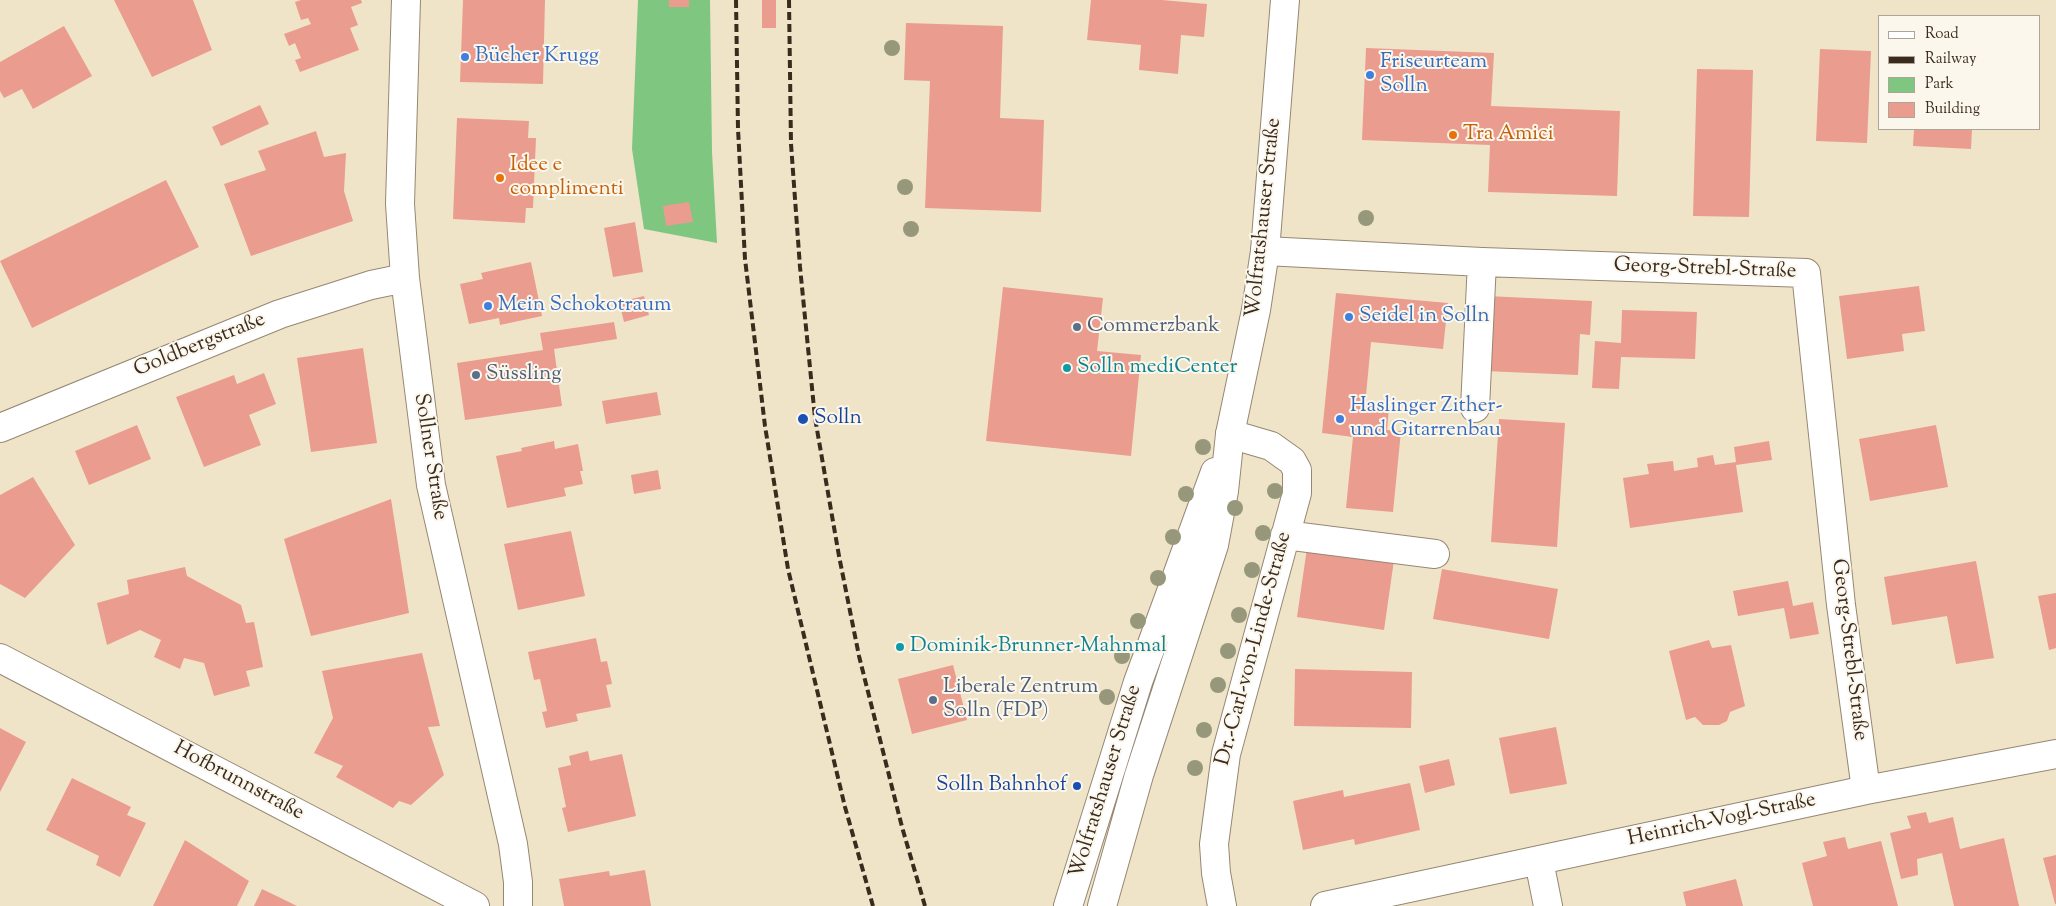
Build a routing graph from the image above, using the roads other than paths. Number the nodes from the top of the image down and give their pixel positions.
1 (406, 0) edge
2 (1285, 0) edge
3 (1265, 251) junction
4 (1482, 262) junction
5 (404, 278) junction
6 (1475, 408) dead end
7 (0, 428) edge
8 (1230, 434) junction
9 (1285, 535) junction
10 (1435, 554) dead end
11 (0, 658) edge
12 (2056, 754) edge
13 (1866, 790) junction
14 (1539, 861) junction
15 (1391, 899) edge
16 (475, 906) edge
17 (518, 906) edge
18 (1068, 906) edge
19 (1102, 906) edge
20 (1222, 906) edge
21 (1326, 906) edge
22 (1548, 906) edge

1 - 5 street, Sollner Straße
2 - 3 street, Wolfratshauser Straße
3 - 4 street, Georg-Strebl-Straße
3 - 8 street, Wolfratshauser Straße
4 - 6 street
4 - 13 street, Georg-Strebl-Straße
5 - 7 street, Goldbergstraße
5 - 17 street, Sollner Straße
8 - 9 street, Dr.-Carl-von-Linde-Straße
8 - 18 street, Wolfratshauser Straße
8 - 19 street, Wolfratshauser Straße
9 - 10 street
9 - 20 street, Dr.-Carl-von-Linde-Straße
11 - 16 street, Hofbrunnstraße
12 - 13 street, Heinrich-Vogl-Straße
13 - 14 street, Heinrich-Vogl-Straße
14 - 15 street, Heinrich-Vogl-Straße
14 - 22 street
15 - 21 street, Heinrich-Vogl-Straße

